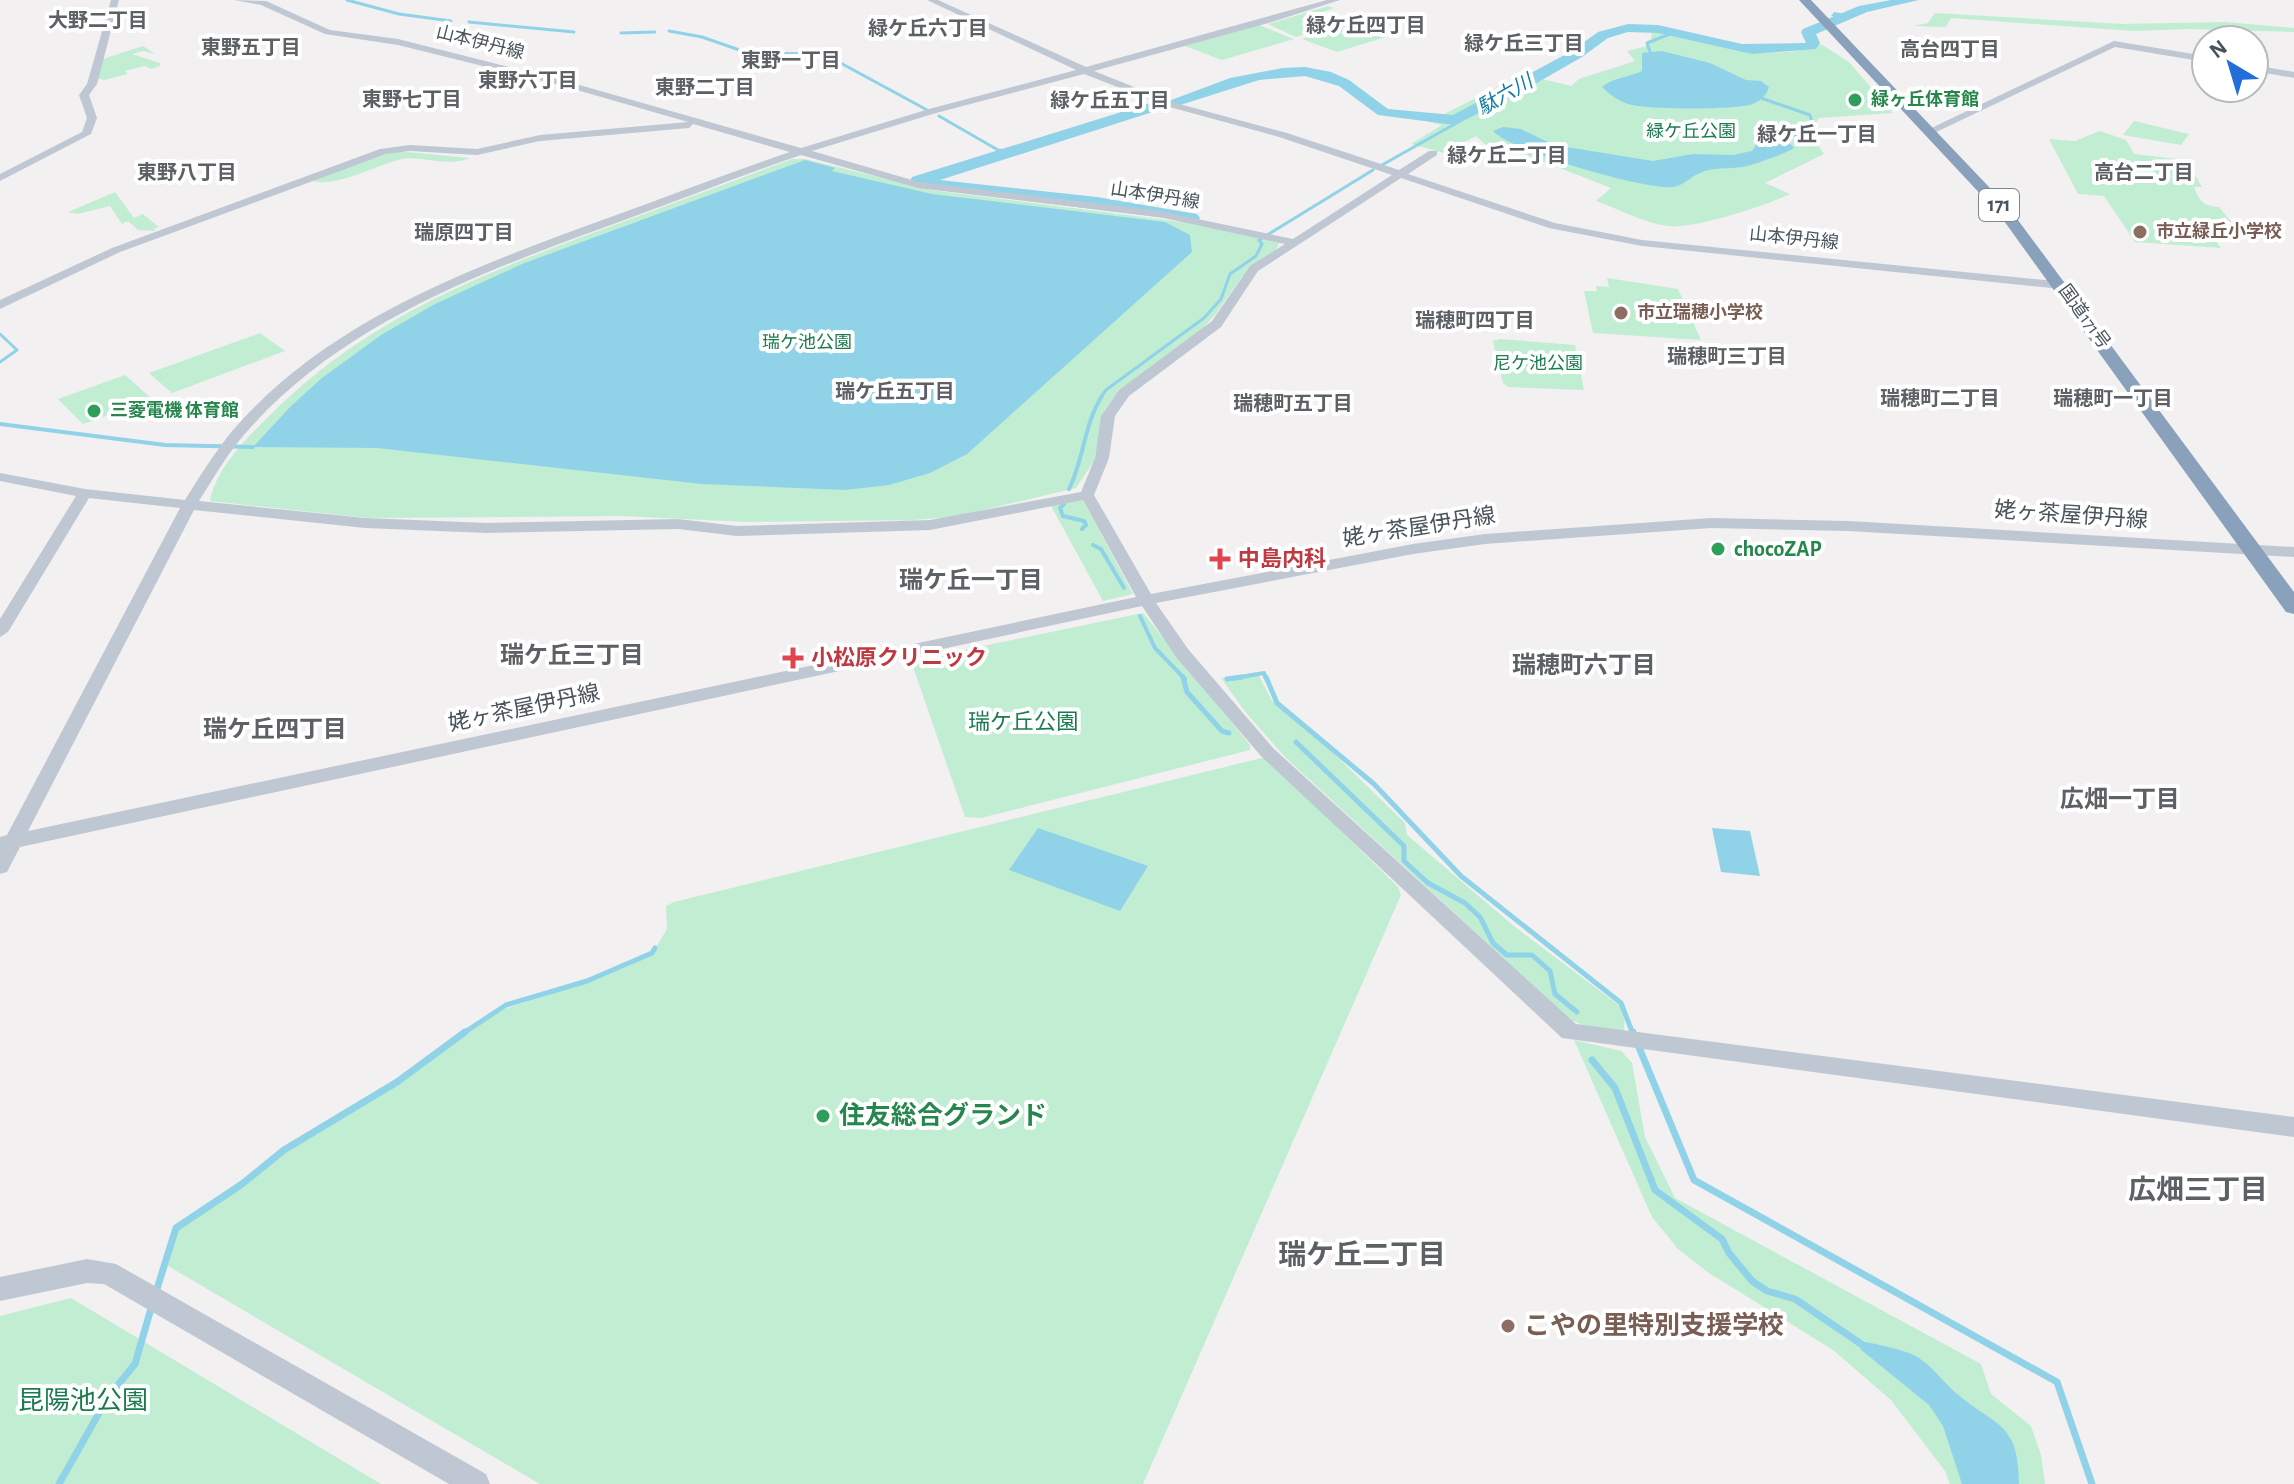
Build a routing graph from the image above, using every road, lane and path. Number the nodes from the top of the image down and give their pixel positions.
1 (115, 0) edge
2 (238, 0) edge
3 (931, 0) edge
4 (1336, 0) edge
5 (1805, 0) edge
6 (1812, 0) edge
7 (1794, 2) edge
8 (1848, 48) junction
9 (2190, 56) edge
10 (1862, 64) junction
11 (2270, 71) edge
12 (1084, 72) junction
13 (2294, 75) edge
14 (700, 125) junction
15 (1928, 132) junction
16 (799, 152) junction
17 (1433, 153) dead end
18 (1399, 175) junction
19 (0, 178) edge
20 (1292, 242) junction
21 (2061, 285) junction
22 (0, 305) edge
23 (0, 477) edge
24 (85, 493) junction
25 (1087, 495) junction
26 (190, 503) junction
27 (2250, 550) junction
28 (2294, 552) edge
29 (1146, 600) junction
30 (2294, 607) edge
31 (0, 632) edge
32 (7, 842) edge
33 (0, 867) edge
34 (2294, 1127) edge
35 (0, 1289) edge
36 (476, 1484) edge

1 - 19 street
2 - 14 street, 山本伊丹線
3 - 12 street, 山本伊丹線
4 - 12 street
5 - 8 highway, 国道171号 / 171
6 - 10 highway, 171
7 - 8 highway, 国道171号 / 171
7 - 10 highway, 171
8 - 10 highway, 国道171号 / 171
9 - 15 street
10 - 15 highway, 国道171号 / 171
11 - 13 street
12 - 16 street
12 - 18 street, 山本伊丹線
14 - 16 street, 山本伊丹線
14 - 22 street
15 - 21 highway, 国道171号 / 171
16 - 20 street, 山本伊丹線
16 - 26 street
17 - 18 street
18 - 20 street
18 - 21 street, 山本伊丹線
20 - 25 street
21 - 27 highway, 国道171号 / 171
23 - 24 street
24 - 26 street
24 - 31 street
25 - 26 street
25 - 29 street
26 - 32 street
27 - 28 street
27 - 29 street, 姥ヶ茶屋伊丹線
27 - 30 highway, 国道171号 / 171
29 - 32 street, 姥ヶ茶屋伊丹線
29 - 34 street
32 - 33 street
35 - 36 street

